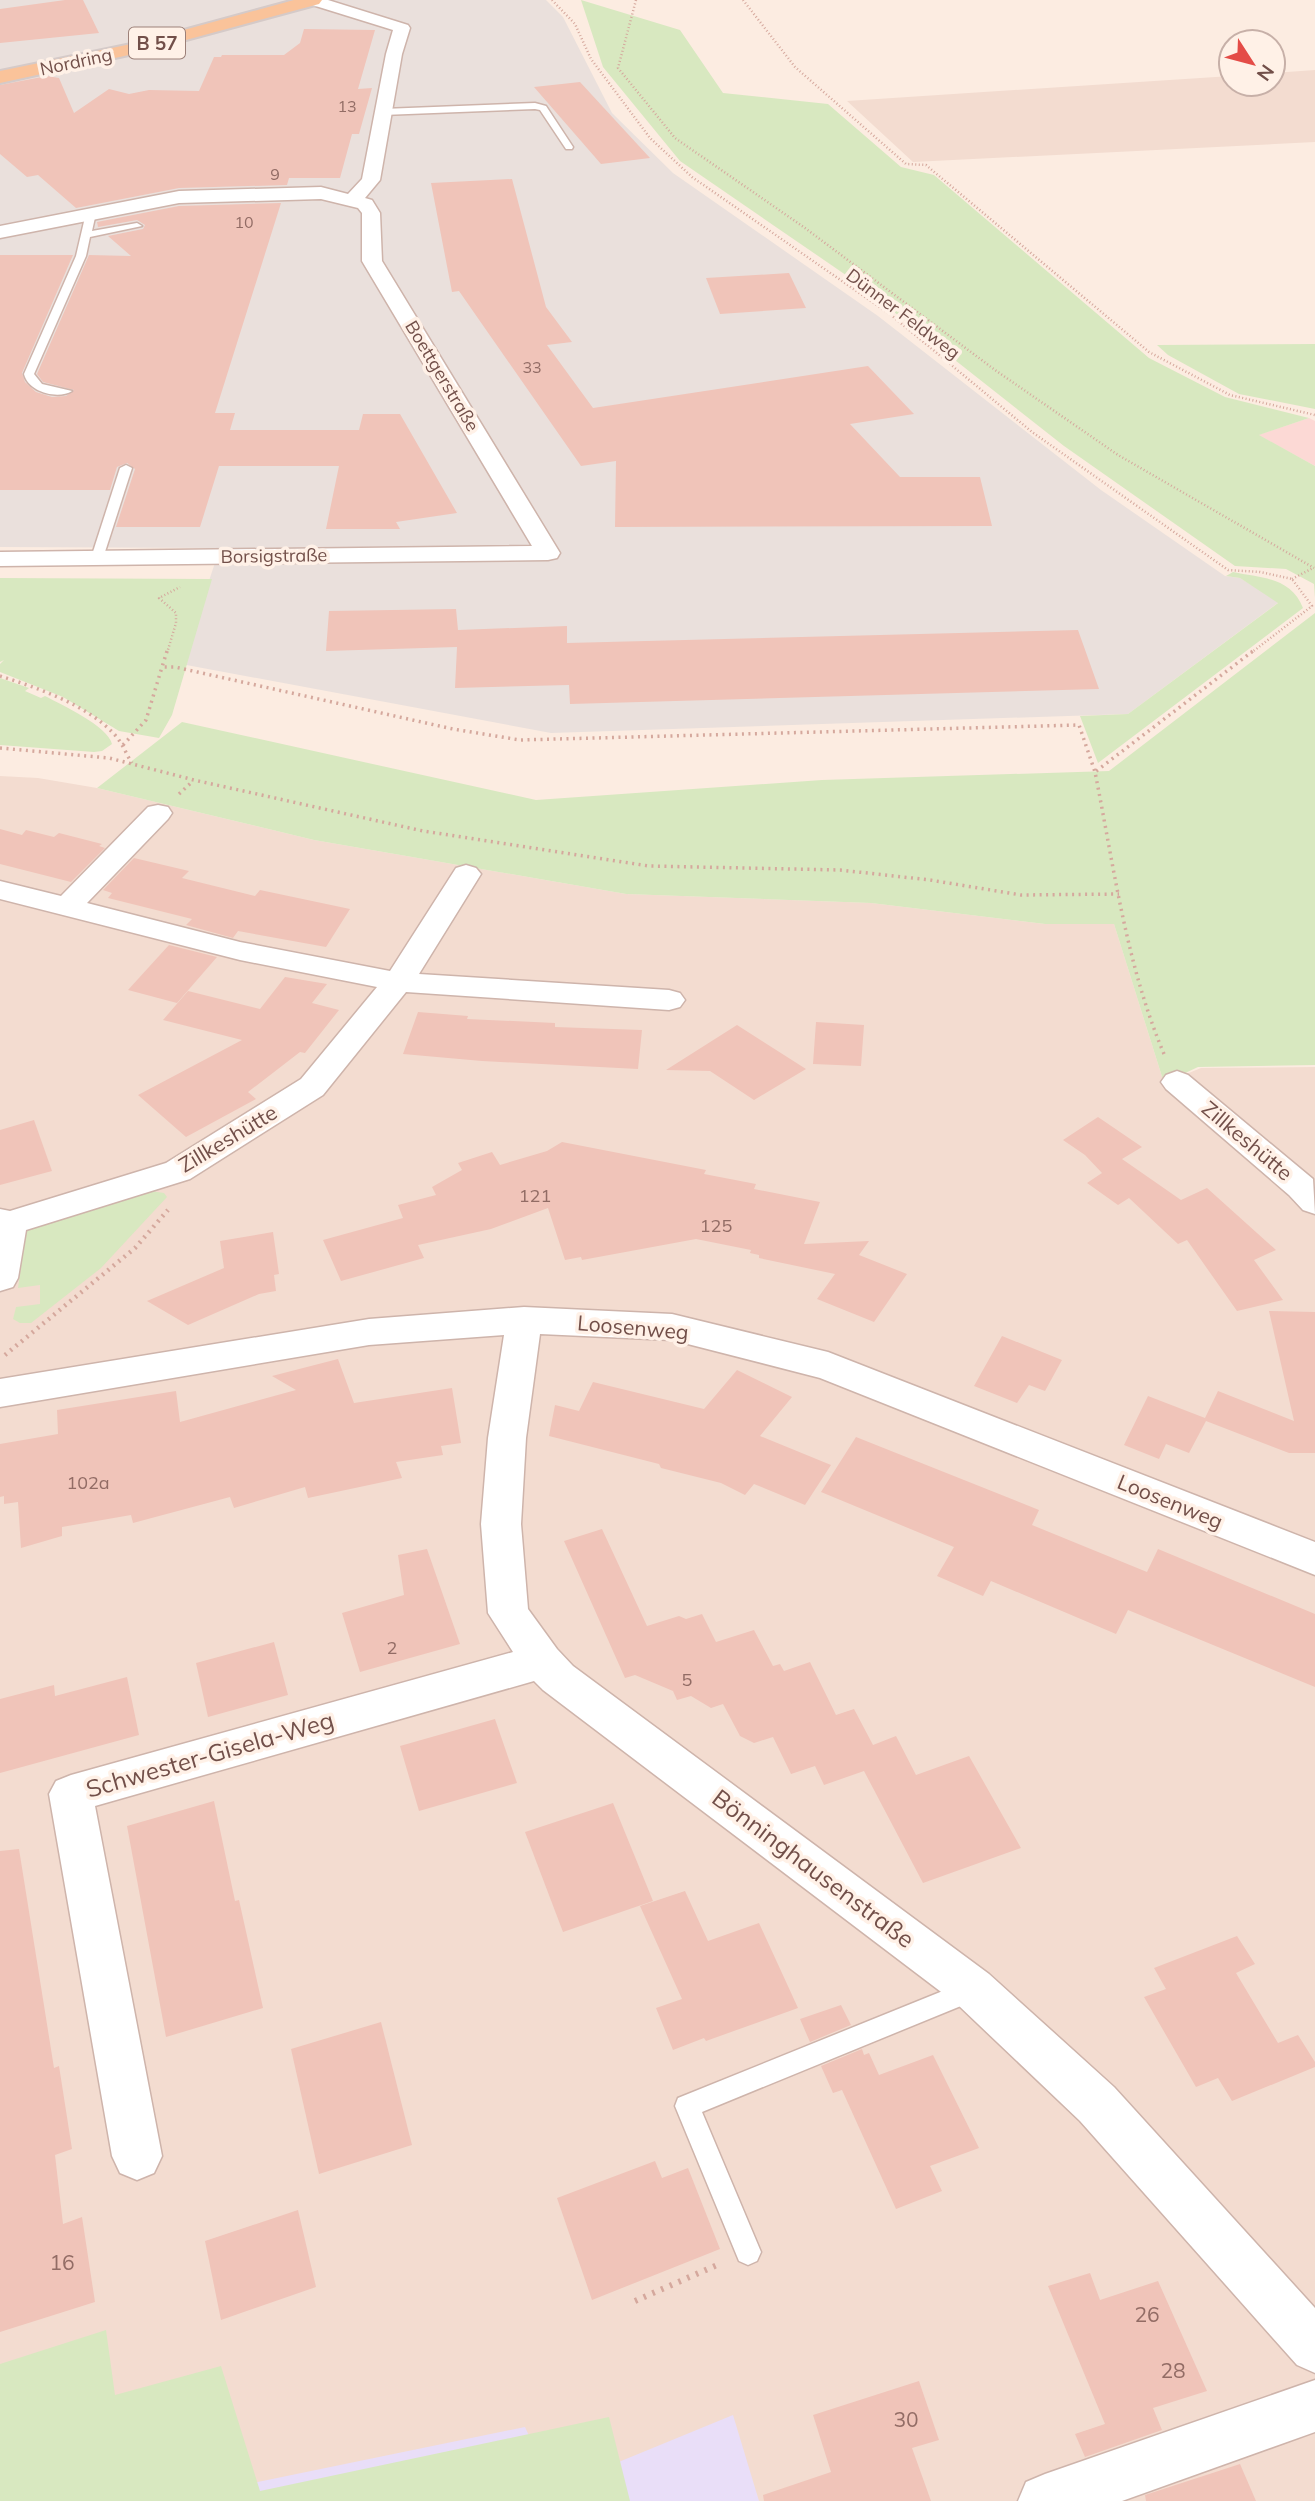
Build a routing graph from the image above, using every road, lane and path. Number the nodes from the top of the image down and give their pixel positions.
1 (313, 0) edge
2 (552, 0) edge
3 (636, 0) edge
4 (743, 0) edge
5 (0, 77) edge
6 (383, 112) junction
7 (569, 147) dead end
8 (353, 200) junction
9 (91, 213) junction
10 (137, 226) dead end
11 (0, 232) edge
12 (88, 235) junction
13 (67, 391) dead end
14 (1315, 415) edge
15 (126, 468) dead end
16 (548, 553) joint
17 (97, 558) junction
18 (0, 559) edge
19 (1314, 568) edge
20 (1292, 579) junction
21 (184, 586) dead end
22 (162, 667) junction
23 (0, 676) edge
24 (122, 745) junction
25 (0, 748) edge
26 (133, 764) junction
27 (1096, 772) junction
28 (158, 813) dead end
29 (466, 874) dead end
30 (0, 890) edge
31 (1119, 894) junction
32 (67, 907) junction
33 (398, 982) junction
34 (669, 1000) dead end
35 (1177, 1082) joint
36 (178, 1171) junction
37 (1315, 1202) edge
38 (5, 1222) edge
39 (0, 1278) edge
40 (524, 1320) junction
41 (0, 1359) edge
42 (0, 1394) edge
43 (1315, 1559) edge
44 (542, 1661) junction
45 (973, 1989) junction
46 (137, 2156) dead end
47 (748, 2252) joint
48 (635, 2301) dead end
49 (1315, 2347) edge
50 (1315, 2406) edge
51 (1045, 2501) edge

1 - 5 main road, Nordring / B 57
1 - 6 street
2 - 20 path, Dünner Feldweg
3 - 19 path
4 - 14 path
6 - 7 lane
6 - 8 street
8 - 9 street
8 - 16 street, Boettgerstraße
9 - 11 street
9 - 12 lane
10 - 12 lane
12 - 13 lane
15 - 17 lane
16 - 17 street, Borsigstraße
17 - 18 street, Borsigstraße
19 - 20 path
20 - 27 path
21 - 22 path
22 - 24 path
22 - 27 path
23 - 24 path
24 - 26 path
25 - 26 path
26 - 31 path
27 - 31 path
28 - 32 street
29 - 33 street, Zillkeshütte
30 - 32 street
31 - 35 path
32 - 33 street
33 - 34 street
33 - 36 street, Zillkeshütte
35 - 37 street, Zillkeshütte
36 - 38 street, Zillkeshütte
36 - 41 path
38 - 39 street, Zillkeshütte
40 - 42 street, Loosenweg
40 - 43 street, Loosenweg
40 - 44 street, Bönninghausenstraße
44 - 45 street, Bönninghausenstraße
44 - 46 street, Schwester-Gisela-Weg
45 - 47 lane
45 - 49 street, Bönninghausenstraße
47 - 48 path
50 - 51 street

